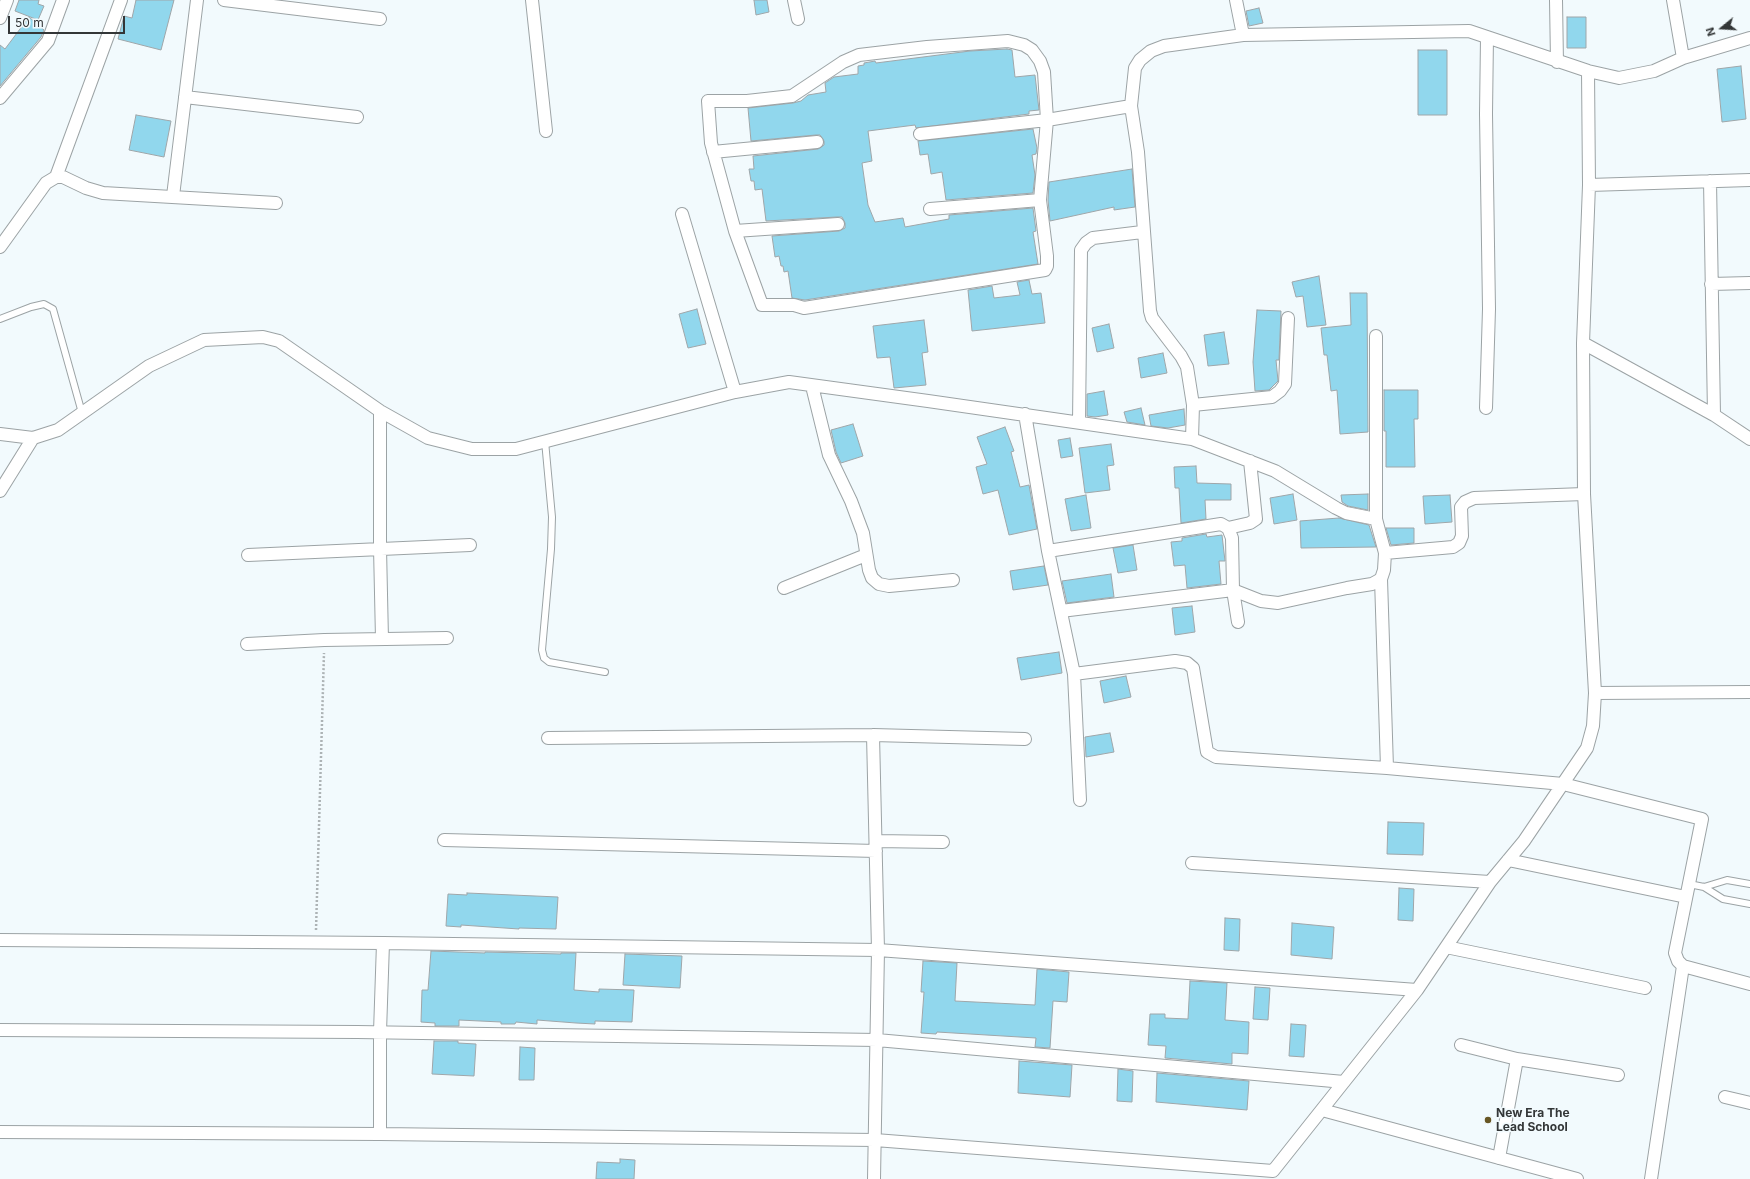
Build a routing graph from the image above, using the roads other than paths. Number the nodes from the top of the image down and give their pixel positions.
1 (7, 0) edge
2 (63, 0) edge
3 (121, 0) edge
4 (197, 0) edge
5 (224, 0) edge
6 (532, 0) edge
7 (794, 0) edge
8 (1236, 0) edge
9 (1556, 0) edge
10 (1673, 0) edge
11 (0, 18) edge
12 (380, 19) dead end
13 (798, 19) dead end
14 (1243, 35) junction
15 (1488, 37) junction
16 (1750, 38) edge
17 (1684, 58) junction
18 (1557, 62) junction
19 (1588, 72) junction
20 (185, 97) junction
21 (0, 98) edge
22 (1131, 106) junction
23 (357, 117) dead end
24 (1047, 120) junction
25 (546, 131) dead end
26 (920, 134) dead end
27 (817, 142) dead end
28 (713, 152) junction
29 (56, 177) junction
30 (1750, 180) edge
31 (1710, 181) junction
32 (1589, 185) junction
33 (173, 196) junction
34 (1040, 200) junction
35 (276, 203) dead end
36 (930, 209) dead end
37 (682, 214) dead end
38 (838, 224) dead end
39 (735, 231) junction
40 (1142, 232) junction
41 (0, 247) edge
42 (1750, 283) edge
43 (1712, 284) junction
44 (1288, 318) dead end
45 (0, 319) edge
46 (1376, 336) dead end
47 (1584, 343) junction
48 (812, 386) junction
49 (734, 392) junction
50 (1193, 405) junction
51 (1486, 408) dead end
52 (380, 411) junction
53 (82, 414) junction
54 (1024, 414) junction
55 (1714, 415) junction
56 (1079, 422) junction
57 (0, 434) edge
58 (33, 438) junction
59 (1192, 439) junction
60 (1750, 439) edge
61 (545, 441) junction
62 (1250, 461) junction
63 (0, 491) edge
64 (1584, 494) junction
65 (1376, 519) junction
66 (1228, 528) junction
67 (470, 545) dead end
68 (380, 548) junction
69 (1048, 551) junction
70 (1385, 553) junction
71 (248, 555) dead end
72 (866, 555) junction
73 (1381, 579) junction
74 (953, 580) dead end
75 (784, 588) dead end
76 (1233, 590) junction
77 (1060, 611) junction
78 (1238, 622) dead end
79 (447, 638) dead end
80 (382, 639) junction
81 (247, 644) dead end
82 (605, 672) dead end
83 (1074, 674) junction
84 (1750, 692) edge
85 (1596, 693) junction
86 (873, 734) junction
87 (548, 738) dead end
88 (1025, 739) dead end
89 (1386, 768) junction
90 (1563, 784) junction
91 (1080, 800) dead end
92 (444, 840) dead end
93 (943, 842) dead end
94 (876, 846) junction
95 (1508, 860) junction
96 (1192, 863) dead end
97 (1490, 882) junction
98 (1689, 884) junction
99 (1750, 884) edge
100 (1704, 887) junction
101 (1686, 897) junction
102 (1750, 904) edge
103 (0, 940) edge
104 (383, 943) junction
105 (1446, 947) junction
106 (878, 950) junction
107 (1683, 966) junction
108 (1750, 984) edge
109 (1644, 988) dead end
110 (1417, 990) junction
111 (0, 1030) edge
112 (380, 1032) junction
113 (877, 1040) junction
114 (1461, 1045) dead end
115 (1517, 1059) junction
116 (1618, 1075) dead end
117 (1344, 1082) junction
118 (1725, 1097) dead end
119 (1750, 1103) edge
120 (1322, 1110) junction
121 (0, 1132) edge
122 (380, 1134) junction
123 (875, 1140) junction
124 (1499, 1158) junction
125 (1271, 1175) edge
126 (874, 1179) edge
127 (1576, 1179) edge
128 (1651, 1179) edge

1 - 11 street
2 - 21 street
3 - 29 street
4 - 20 street
5 - 12 street
6 - 25 street
7 - 13 street
8 - 14 street
9 - 18 street
10 - 17 street
14 - 15 street
14 - 22 street
15 - 18 street
15 - 51 street
16 - 17 street
17 - 19 street
18 - 19 street
19 - 32 street
20 - 23 street
20 - 33 street
22 - 24 street
22 - 40 street
24 - 26 street
24 - 28 street
24 - 34 street
27 - 28 street
28 - 39 street
29 - 33 street
29 - 41 street
30 - 31 street
31 - 32 street
31 - 43 street
32 - 47 street
33 - 35 street
34 - 36 street
34 - 39 street
37 - 49 street
38 - 39 street
40 - 50 street
40 - 56 street
42 - 43 street
43 - 55 street
44 - 50 street
45 - 53 lane
46 - 65 street
47 - 55 street
47 - 64 street
48 - 49 street
48 - 54 street
48 - 72 street
49 - 61 street
50 - 59 street
52 - 53 street
52 - 61 street
52 - 68 street
53 - 58 street
54 - 56 street
54 - 69 street
55 - 60 street
56 - 59 street
57 - 58 street
58 - 63 street
59 - 62 street
61 - 82 lane
62 - 65 street
62 - 66 street
64 - 70 street
64 - 85 street
65 - 70 street
66 - 69 street
66 - 76 street
67 - 68 street
68 - 71 street
68 - 80 street
69 - 77 street
70 - 73 street
72 - 74 street
72 - 75 street
73 - 76 street
73 - 89 street
76 - 77 street
76 - 78 street
77 - 83 street
79 - 80 street
80 - 81 street
83 - 89 street
83 - 91 street
84 - 85 street
85 - 90 street
86 - 87 street
86 - 88 street
86 - 94 street
89 - 90 street
90 - 95 street
90 - 98 street
92 - 94 street
93 - 94 street
94 - 106 street
95 - 97 street
95 - 101 street
96 - 97 street
97 - 105 street
98 - 100 lane
98 - 101 street
99 - 100 lane
100 - 102 lane
101 - 107 street
103 - 104 street
104 - 106 street
104 - 112 street
105 - 109 street
105 - 110 street
106 - 110 street
106 - 113 street
107 - 108 street
107 - 128 street
110 - 117 street
111 - 112 street
112 - 113 street
112 - 122 street
113 - 117 street
113 - 123 street
114 - 115 street
115 - 116 street
115 - 124 street
117 - 120 street
118 - 119 street
120 - 124 street
120 - 125 street
121 - 122 street
122 - 123 street
123 - 125 street
123 - 126 street
124 - 127 street

